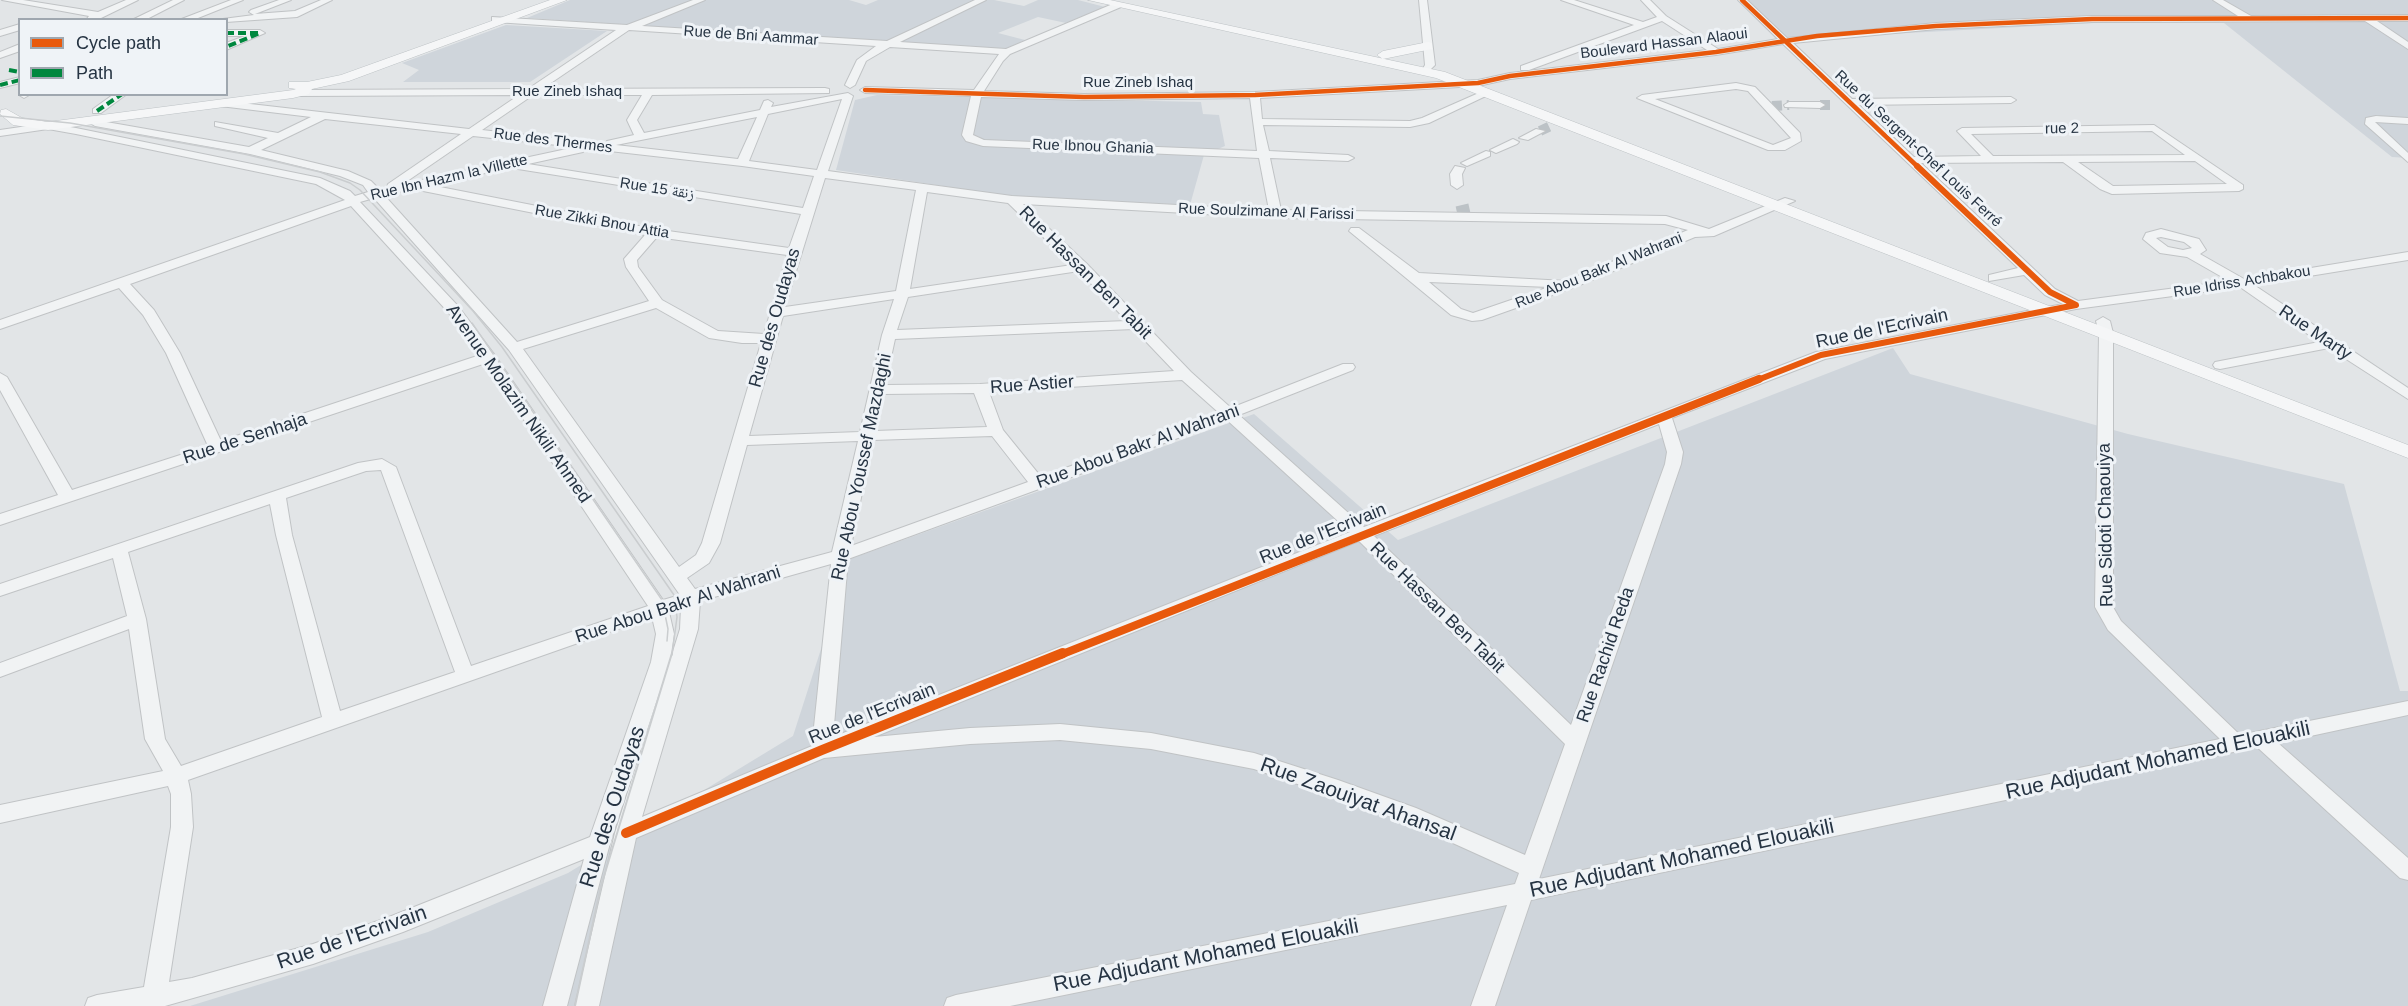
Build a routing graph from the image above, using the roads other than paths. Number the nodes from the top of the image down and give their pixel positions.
1 (6, 0) edge
2 (61, 0) edge
3 (134, 0) edge
4 (180, 0) edge
5 (239, 0) edge
6 (287, 0) edge
7 (328, 0) edge
8 (701, 0) edge
9 (982, 0) edge
10 (1094, 0) edge
11 (1424, 0) edge
12 (1565, 0) edge
13 (1645, 0) edge
14 (1742, 0) edge
15 (2217, 0) edge
16 (551, 1) edge
17 (1124, 1) edge
18 (42, 6) junction
19 (69, 11) junction
20 (99, 15) junction
21 (51, 16) dead end
22 (93, 18) edge
23 (140, 18) edge
24 (189, 18) edge
25 (236, 18) junction
26 (1663, 18) junction
27 (2248, 18) junction
28 (2367, 18) junction
29 (2408, 18) edge
30 (228, 19) edge
31 (500, 19) junction
32 (1640, 24) junction
33 (18, 28) edge
34 (625, 28) junction
35 (0, 33) edge
36 (228, 33) edge
37 (1783, 42) junction
38 (884, 45) junction
39 (228, 46) edge
40 (1428, 46) junction
41 (2408, 46) edge
42 (1007, 52) junction
43 (1716, 52) junction
44 (1383, 55) junction
45 (1553, 57) junction
46 (1573, 68) junction
47 (370, 69) junction
48 (1423, 76) junction
49 (1510, 76) junction
50 (18, 80) edge
51 (1468, 83) junction
52 (0, 85) edge
53 (375, 86) junction
54 (531, 89) junction
55 (295, 90) junction
56 (773, 91) junction
57 (843, 91) junction
58 (649, 92) junction
59 (977, 93) junction
60 (1255, 95) junction
61 (119, 96) edge
62 (225, 98) edge
63 (2011, 100) dead end
64 (1850, 103) junction
65 (1789, 105) tunnel mouth
66 (1820, 105) tunnel mouth
67 (1833, 105) tunnel mouth
68 (1770, 106) joint
69 (284, 110) junction
70 (97, 111) junction
71 (764, 111) junction
72 (163, 113) junction
73 (322, 116) junction
74 (2, 117) edge
75 (82, 121) junction
76 (2408, 121) edge
77 (51, 122) junction
78 (1257, 122) junction
79 (219, 124) dead end
80 (137, 130) junction
81 (471, 131) junction
82 (1540, 131) tunnel mouth
83 (0, 134) edge
84 (280, 137) junction
85 (641, 137) junction
86 (594, 147) junction
87 (250, 151) junction
88 (1264, 156) junction
89 (1348, 158) dead end
90 (2196, 158) junction
91 (1991, 159) junction
92 (2066, 159) junction
93 (2408, 159) edge
94 (1913, 160) junction
95 (742, 163) junction
96 (507, 164) junction
97 (823, 174) junction
98 (411, 185) junction
99 (922, 188) junction
100 (381, 191) junction
101 (1459, 192) tunnel mouth
102 (1012, 200) junction
103 (352, 201) junction
104 (1776, 201) junction
105 (808, 212) junction
106 (1276, 214) junction
107 (1693, 230) junction
108 (1355, 231) dead end
109 (654, 233) junction
110 (794, 252) junction
111 (2191, 254) dead end
112 (2408, 256) edge
113 (1082, 267) junction
114 (2027, 270) junction
115 (1416, 277) junction
116 (1994, 279) junction
117 (122, 283) junction
118 (1570, 284) junction
119 (2242, 284) junction
120 (902, 295) junction
121 (657, 303) junction
122 (2072, 307) junction
123 (2046, 311) junction
124 (779, 312) junction
125 (0, 325) edge
126 (1137, 325) junction
127 (2105, 327) junction
128 (890, 335) junction
129 (770, 338) junction
130 (2329, 344) junction
131 (514, 347) junction
132 (489, 357) junction
133 (2220, 365) junction
134 (1347, 367) dead end
135 (1186, 375) junction
136 (0, 377) edge
137 (980, 388) junction
138 (877, 390) junction
139 (2408, 394) edge
140 (1228, 414) junction
141 (1664, 416) junction
142 (996, 432) junction
143 (866, 438) junction
144 (2408, 438) edge
145 (739, 441) junction
146 (217, 449) junction
147 (2408, 452) edge
148 (1038, 484) junction
149 (277, 495) junction
150 (68, 498) junction
151 (0, 520) edge
152 (1362, 534) junction
153 (119, 549) junction
154 (840, 556) junction
155 (673, 571) junction
156 (0, 590) edge
157 (691, 597) junction
158 (659, 608) junction
159 (137, 620) junction
160 (0, 670) edge
161 (466, 676) junction
162 (2408, 708) edge
163 (333, 721) junction
164 (2261, 739) junction
165 (1576, 742) junction
166 (2238, 745) junction
167 (822, 750) junction
168 (176, 776) junction
169 (0, 814) edge
170 (626, 834) junction
171 (599, 843) junction
172 (1531, 868) junction
173 (2408, 871) edge
174 (1523, 892) junction
175 (154, 1002) edge
176 (97, 1006) edge
177 (555, 1006) edge
178 (587, 1006) edge
179 (956, 1006) edge
180 (1483, 1006) edge

1 - 18 street
2 - 18 street
3 - 20 street
4 - 23 street
5 - 24 street
6 - 25 street
7 - 25 street
8 - 34 street
9 - 38 street, Rue des Oudayas
10 - 17 main road
11 - 40 street
12 - 32 street
13 - 26 street
14 - 37 street, Rue du Sergent-Chef Louis Ferré
15 - 27 street
16 - 31 main road
17 - 42 street
17 - 44 main road
17 - 48 main road
18 - 19 street
19 - 20 street
19 - 21 street
20 - 22 street
25 - 30 street
26 - 32 street
26 - 43 street
27 - 28 street, Boulevard Hassan Alaoui
27 - 37 street, Boulevard Hassan Alaoui
28 - 29 street, Boulevard Hassan Alaoui
28 - 41 street
31 - 34 street, Rue de Bni Aammar
31 - 47 main road
31 - 55 main road
32 - 45 street
33 - 35 street
34 - 38 street, Rue de Bni Aammar
34 - 54 street
36 - 39 street
37 - 43 street, Boulevard Hassan Alaoui
37 - 64 street, Rue du Sergent-Chef Louis Ferré
38 - 42 street, Rue de Bni Aammar
38 - 57 street, Rue des Oudayas
40 - 44 main road
40 - 48 street
42 - 59 street
43 - 46 street, Boulevard Hassan Alaoui
44 - 48 main road
45 - 46 street
45 - 49 street
46 - 49 street, Boulevard Hassan Alaoui
47 - 53 main road
47 - 55 main road
48 - 51 main road
48 - 51 street, Rue Zineb Ishaq
48 - 60 street, Rue Zineb Ishaq
49 - 51 street, Boulevard Hassan Alaoui
50 - 52 street
51 - 78 street
51 - 104 main road
51 - 104 main road
53 - 54 street, Rue Zineb Ishaq
53 - 55 street, Rue Zineb Ishaq
54 - 55 street, Rue Zineb Ishaq
54 - 57 street, Rue Zineb Ishaq
54 - 58 street, Rue Zineb Ishaq
54 - 81 street
55 - 62 main road
55 - 69 street
56 - 57 street, Rue Zineb Ishaq
56 - 58 street, Rue Zineb Ishaq
56 - 71 street
57 - 59 street, Rue Zineb Ishaq
57 - 71 street, Rue Ibn Hazm la Villette
57 - 97 street, Rue des Oudayas
58 - 85 street
59 - 60 street, Rue Zineb Ishaq
59 - 88 street, Rue Ibnou Ghania
60 - 78 street
61 - 70 street
62 - 69 street, Rue des Thermes
62 - 70 main road
62 - 72 main road
63 - 64 street
64 - 67 street
64 - 94 street, Rue du Sergent-Chef Louis Ferré
65 - 66 street
68 - 68 street
69 - 73 street, Rue des Thermes
70 - 77 main road
71 - 85 street, Rue Ibn Hazm la Villette
71 - 95 street
72 - 75 main road
72 - 80 main road
73 - 81 street, Rue des Thermes
73 - 84 street
74 - 77 main road
74 - 77 main road, Avenue Molazim Nikili Ahmed
75 - 77 main road, Avenue Molazim Nikili Ahmed
75 - 80 street, Avenue Molazim Nikili Ahmed
76 - 93 street
77 - 83 street
77 - 103 street, Avenue Molazim Nikili Ahmed
78 - 88 street
79 - 84 street
80 - 87 street, Avenue Molazim Nikili Ahmed
81 - 86 street, Rue des Thermes
81 - 100 street
82 - 101 street
84 - 87 street
85 - 86 street, Rue Ibn Hazm la Villette
86 - 95 street, Rue des Thermes
86 - 96 street, Rue Ibn Hazm la Villette
87 - 100 street, Avenue Molazim Nikili Ahmed
88 - 89 street
88 - 106 street
90 - 91 street, rue 2
90 - 92 street
90 - 92 street
91 - 92 street
91 - 94 street
94 - 114 street, Rue du Sergent-Chef Louis Ferré
95 - 97 street, Rue des Thermes
96 - 98 street, Rue Ibn Hazm la Villette
96 - 105 street, Rue 15 زنقة
97 - 99 street, Rue Soulzimane Al Farissi
97 - 105 street, Rue des Oudayas
98 - 100 street, Rue Ibn Hazm la Villette
98 - 109 street, Rue Zikki Bnou Attia
99 - 102 street, Rue Soulzimane Al Farissi
99 - 120 street, Rue Abou Youssef Mazdaghi
100 - 103 street, Rue Ibn Hazm la Villette
100 - 131 street, Avenue Molazim Nikili Ahmed
102 - 106 street, Rue Soulzimane Al Farissi
102 - 113 street, Rue Hassan Ben Tabit
103 - 117 street, Rue Ibn Hazm la Villette
103 - 132 street, Avenue Molazim Nikili Ahmed
104 - 107 street, Rue Abou Bakr Al Wahrani
104 - 107 street, Rue Abou Bakr Al Wahrani
104 - 116 main road
104 - 123 main road
105 - 110 street, Rue des Oudayas
106 - 107 street, Rue Soulzimane Al Farissi
107 - 118 street, Rue Abou Bakr Al Wahrani
108 - 115 street
109 - 110 street, Rue Zikki Bnou Attia
109 - 121 street
110 - 124 street, Rue des Oudayas
111 - 119 street, Rue Marty
112 - 119 street, Rue Idriss Achbakou
113 - 120 street
113 - 126 street, Rue Hassan Ben Tabit
114 - 116 street
114 - 122 street, Rue du Sergent-Chef Louis Ferré
115 - 118 street
115 - 118 street, Rue Abou Bakr Al Wahrani
116 - 122 main road
117 - 125 street, Rue Ibn Hazm la Villette
117 - 146 street
119 - 122 street, Rue Idriss Achbakou
119 - 130 street, Rue Marty
120 - 124 street
120 - 128 street, Rue Abou Youssef Mazdaghi
121 - 129 street
121 - 131 street
122 - 123 street, Rue Idriss Achbakou
122 - 127 main road
123 - 127 main road
123 - 141 street, Rue de l'Ecrivain
124 - 129 street, Rue des Oudayas
126 - 128 street
126 - 135 street, Rue Hassan Ben Tabit
127 - 133 main road
127 - 147 main road
127 - 166 street, Rue Sidoti Chaouiya
128 - 138 street, Rue Abou Youssef Mazdaghi
129 - 145 street, Rue des Oudayas
130 - 133 street
130 - 139 street, Rue Marty
131 - 155 street, Avenue Molazim Nikili Ahmed
132 - 146 street, Rue de Senhaja
132 - 158 street, Avenue Molazim Nikili Ahmed
133 - 144 main road
134 - 140 street, Rue Abou Bakr Al Wahrani
135 - 137 street, Rue Astier
135 - 140 street, Rue Hassan Ben Tabit
136 - 150 street
137 - 138 street, Rue Astier
137 - 142 street
138 - 143 street, Rue Abou Youssef Mazdaghi
140 - 148 street, Rue Abou Bakr Al Wahrani
140 - 152 street, Rue Hassan Ben Tabit
141 - 152 street, Rue de l'Ecrivain
141 - 165 street, Rue Rachid Reda
142 - 143 street
142 - 148 street
143 - 145 street
143 - 154 street, Rue Abou Youssef Mazdaghi
145 - 155 street, Rue des Oudayas
146 - 150 street, Rue de Senhaja
148 - 154 street, Rue Abou Bakr Al Wahrani
149 - 153 street
149 - 161 street
149 - 163 street
150 - 151 street, Rue de Senhaja
152 - 165 street, Rue Hassan Ben Tabit
152 - 167 street, Rue de l'Ecrivain
153 - 156 street
153 - 159 street
154 - 157 street, Rue Abou Bakr Al Wahrani
154 - 167 street, Rue Abou Youssef Mazdaghi
155 - 157 street, Avenue Molazim Nikili Ahmed
157 - 158 street, Rue Abou Bakr Al Wahrani
157 - 170 street, Rue des Oudayas
158 - 161 street, Rue Abou Bakr Al Wahrani
158 - 171 street, Rue des Oudayas
159 - 160 street
159 - 168 street
161 - 163 street, Rue Abou Bakr Al Wahrani
162 - 164 street, Rue Adjudant Mohamed Elouakili
163 - 168 street, Rue Abou Bakr Al Wahrani
164 - 166 street, Rue Adjudant Mohamed Elouakili
164 - 173 street
165 - 172 street, Rue Rachid Reda
166 - 174 street, Rue Adjudant Mohamed Elouakili
167 - 170 street, Rue de l'Ecrivain
167 - 172 street, Rue Zaouiyat Ahansal
168 - 169 street, Rue Abou Bakr Al Wahrani
168 - 175 street
170 - 178 street, Rue des Oudayas
171 - 175 street, Rue de l'Ecrivain
171 - 177 street, Rue des Oudayas
172 - 174 street, Rue Rachid Reda
174 - 179 street, Rue Adjudant Mohamed Elouakili
174 - 180 street, Rue Rachid Reda
175 - 176 street, Rue de l'Ecrivain

